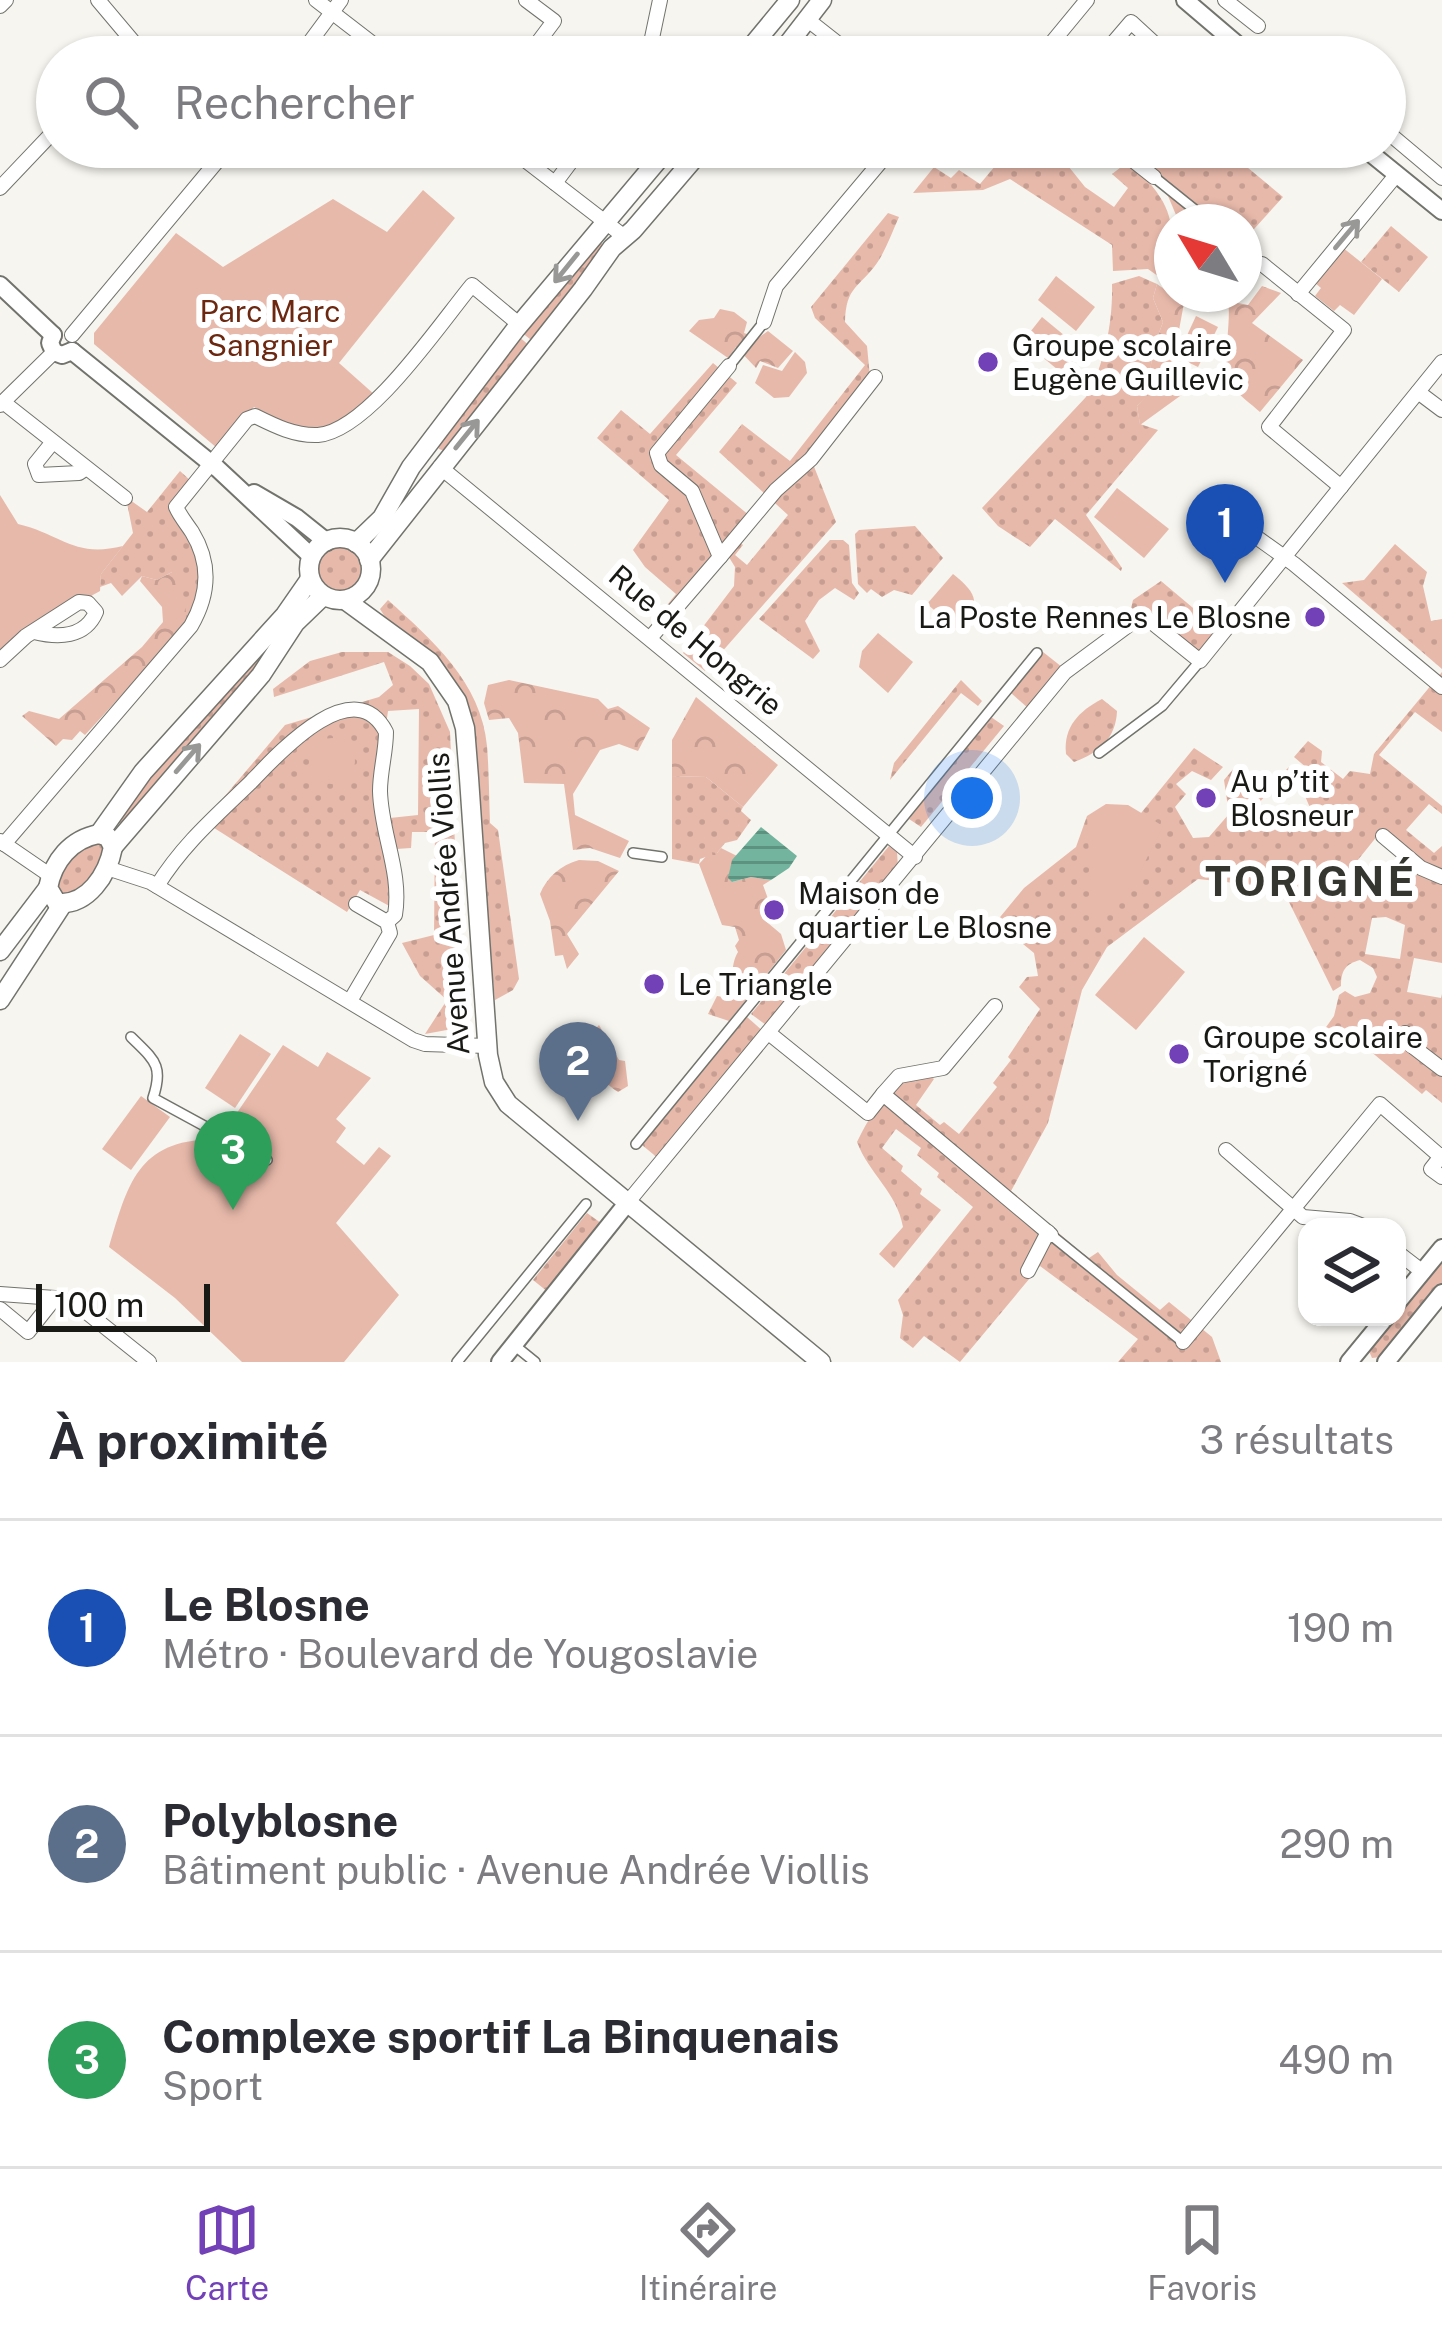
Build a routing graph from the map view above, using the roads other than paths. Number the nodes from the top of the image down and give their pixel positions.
1 (98, 0) edge
2 (316, 0) edge
3 (526, 0) edge
4 (660, 0) edge
5 (790, 0) edge
6 (822, 0) edge
7 (1087, 0) edge
8 (1185, 0) edge
9 (1225, 0) edge
10 (337, 7) edge
11 (808, 20) junction
12 (1258, 26) dead end
13 (123, 36) edge
14 (314, 36) edge
15 (368, 36) edge
16 (543, 36) edge
17 (652, 36) edge
18 (760, 36) edge
19 (795, 36) edge
20 (828, 36) edge
21 (1057, 36) edge
22 (1118, 36) edge
23 (1146, 36) edge
24 (1227, 36) edge
25 (1406, 148) edge
26 (36, 150) edge
27 (211, 168) edge
28 (535, 168) edge
29 (566, 168) edge
30 (652, 168) edge
31 (686, 168) edge
32 (875, 168) edge
33 (1143, 168) edge
34 (1390, 168) edge
35 (1397, 174) junction
36 (1154, 177) joint
37 (1442, 178) edge
38 (555, 183) junction
39 (0, 188) edge
40 (1188, 204) edge
41 (1442, 211) edge
42 (606, 222) junction
43 (626, 238) junction
44 (1262, 264) edge
45 (0, 285) edge
46 (1298, 294) junction
47 (764, 322) joint
48 (520, 325) junction
49 (63, 343) junction
50 (1442, 362) edge
51 (729, 366) joint
52 (875, 376) dead end
53 (1418, 392) junction
54 (1, 404) edge
55 (1442, 410) edge
56 (52, 443) junction
57 (422, 452) junction
58 (440, 466) junction
59 (217, 468) junction
60 (85, 469) junction
61 (1341, 487) junction
62 (125, 498) dead end
63 (327, 542) junction
64 (356, 543) junction
65 (311, 556) junction
66 (1285, 556) junction
67 (720, 557) junction
68 (369, 560) junction
69 (310, 579) junction
70 (365, 590) junction
71 (323, 596) junction
72 (345, 600) junction
73 (34, 632) dead end
74 (398, 638) junction
75 (651, 638) junction
76 (1037, 653) dead end
77 (0, 660) edge
78 (1200, 661) junction
79 (1442, 687) edge
80 (1099, 753) dead end
81 (888, 835) junction
82 (1383, 836) dead end
83 (106, 840) junction
84 (2, 843) edge
85 (633, 853) dead end
86 (662, 857) dead end
87 (915, 857) junction
88 (107, 868) junction
89 (53, 875) junction
90 (1442, 877) edge
91 (157, 886) junction
92 (62, 904) junction
93 (356, 904) dead end
94 (387, 922) junction
95 (0, 951) edge
96 (0, 1000) edge
97 (350, 1001) junction
98 (994, 1006) dead end
99 (1405, 1033) dead end
100 (770, 1034) junction
101 (131, 1037) dead end
102 (487, 1046) junction
103 (1442, 1069) edge
104 (883, 1094) junction
105 (636, 1144) dead end
106 (1226, 1150) dead end
107 (1441, 1156) edge
108 (267, 1160) dead end
109 (1442, 1177) edge
110 (628, 1202) junction
111 (586, 1204) dead end
112 (1293, 1208) junction
113 (1311, 1218) edge
114 (1050, 1233) junction
115 (1442, 1248) edge
116 (1406, 1259) edge
117 (1028, 1271) dead end
118 (1423, 1272) junction
119 (1406, 1292) edge
120 (0, 1294) edge
121 (1441, 1296) edge
122 (56, 1298) junction
123 (0, 1309) edge
124 (1379, 1326) edge
125 (1183, 1342) joint
126 (514, 1345) junction
127 (800, 1354) edge
128 (149, 1362) edge
129 (457, 1362) edge
130 (500, 1362) edge
131 (535, 1362) edge
132 (821, 1362) edge
133 (1349, 1362) edge
134 (1386, 1362) edge

1 - 13 street
2 - 10 street
3 - 16 street
4 - 17 street
5 - 18 main road
6 - 11 main road
7 - 21 street
8 - 24 street
9 - 12 street
10 - 14 street
10 - 15 street
11 - 19 main road
11 - 20 street
22 - 23 street
25 - 37 street
26 - 39 street
27 - 49 street
28 - 38 street
29 - 38 street
30 - 42 main road
31 - 43 main road
32 - 47 street
33 - 36 street
34 - 35 street
35 - 41 street
46 -> 35 street
36 - 40 street
38 - 42 street
42 - 43 street
42 -> 48 main road
58 -> 43 main road
44 - 46 street
45 - 49 street
46 - 61 street
47 - 51 street
48 - 57 main road
48 - 59 street
49 - 54 street
49 - 59 street
50 - 53 street
51 - 67 street
52 - 67 street
53 - 55 street
53 - 61 street
54 - 56 street
56 - 60 street
56 - 60 street
57 - 58 main road
57 - 64 main road
58 - 68 main road
58 - 75 street, Rue de Hongrie
59 - 63 street
59 - 65 street
59 - 84 street
60 - 62 street
61 - 66 street
63 - 64 main road
63 - 65 main road
64 - 68 main road
65 - 69 main road
66 - 78 street
66 - 79 street
67 - 75 street
68 - 70 main road
69 - 71 main road
69 - 83 main road
70 - 72 main road
70 - 74 main road, Avenue Andrée Viollis
71 - 72 main road
83 -> 71 main road
72 - 74 main road, Avenue Andrée Viollis
73 - 77 street
74 - 102 main road, Avenue Andrée Viollis
75 - 81 street, Rue de Hongrie
76 - 81 street
78 - 80 street
78 - 87 street
81 - 87 street, Rue de Hongrie
81 - 105 street
82 - 90 street
83 - 88 main road
83 - 89 main road
84 - 89 street
85 - 86 street
87 - 100 street
88 - 91 street
88 - 92 main road
89 - 92 main road
89 - 95 main road
91 - 94 street
91 - 97 street
92 - 96 main road
93 - 94 street
94 - 97 street
97 - 102 street
98 - 104 street
99 - 103 street
100 - 104 street
100 - 110 street
101 - 108 street
102 - 110 main road, Avenue Andrée Viollis
104 - 114 street
106 - 112 street
107 - 109 street
107 - 112 street
110 - 126 street
110 - 127 main road, Avenue Andrée Viollis
111 - 129 street
112 - 113 street
112 - 125 street
114 - 117 street
114 - 125 street
115 - 118 street
116 - 118 street
118 - 119 street
120 - 122 street
121 - 134 street
122 - 123 street
122 - 128 street
124 - 133 street
126 - 130 street
126 - 131 street
127 - 132 main road, Avenue Andrée Viollis

